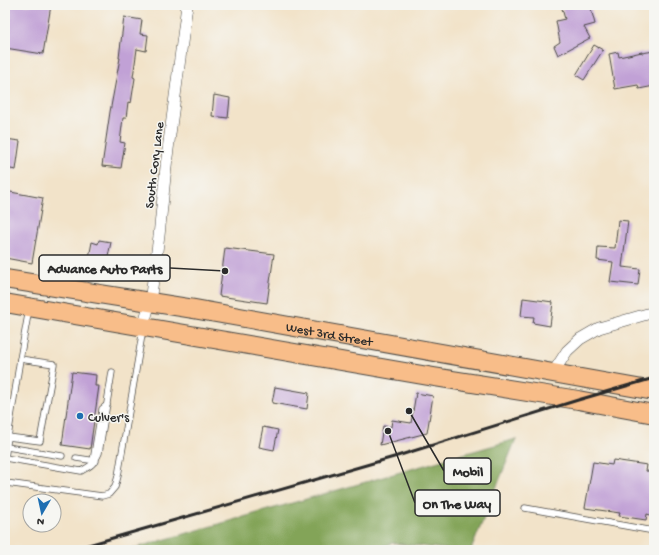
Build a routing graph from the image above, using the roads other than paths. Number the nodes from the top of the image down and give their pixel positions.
1 (187, 5) edge
2 (5, 278) edge
3 (150, 302) junction
4 (5, 303) edge
5 (29, 307) junction
6 (654, 312) edge
7 (143, 327) junction
8 (20, 359) junction
9 (112, 372) dead end
10 (552, 373) junction
11 (434, 377) junction
12 (654, 391) edge
13 (107, 405) junction
14 (654, 414) edge
15 (8, 437) junction
16 (7, 447) junction
17 (62, 456) dead end
18 (5, 458) edge
19 (76, 458) dead end
20 (94, 461) junction
21 (5, 480) edge
22 (525, 508) dead end
23 (654, 530) edge

1 - 3 street, South Cory Lane
2 - 3 main road, West 3rd Street
3 - 7 street, South Cory Lane
3 - 10 main road, West 3rd Street
4 - 5 main road, West 3rd Street
5 - 7 main road, West 3rd Street
5 - 8 lane
6 - 10 street
7 - 11 main road, West 3rd Street
7 - 21 lane
8 - 15 lane
8 - 15 lane
9 - 13 lane
10 - 11 main road
10 - 12 main road, West 3rd Street
11 - 14 main road, West 3rd Street
13 - 20 lane
13 - 20 lane
15 - 16 lane
16 - 17 lane
16 - 18 lane
18 - 20 lane
19 - 20 lane
22 - 23 lane

